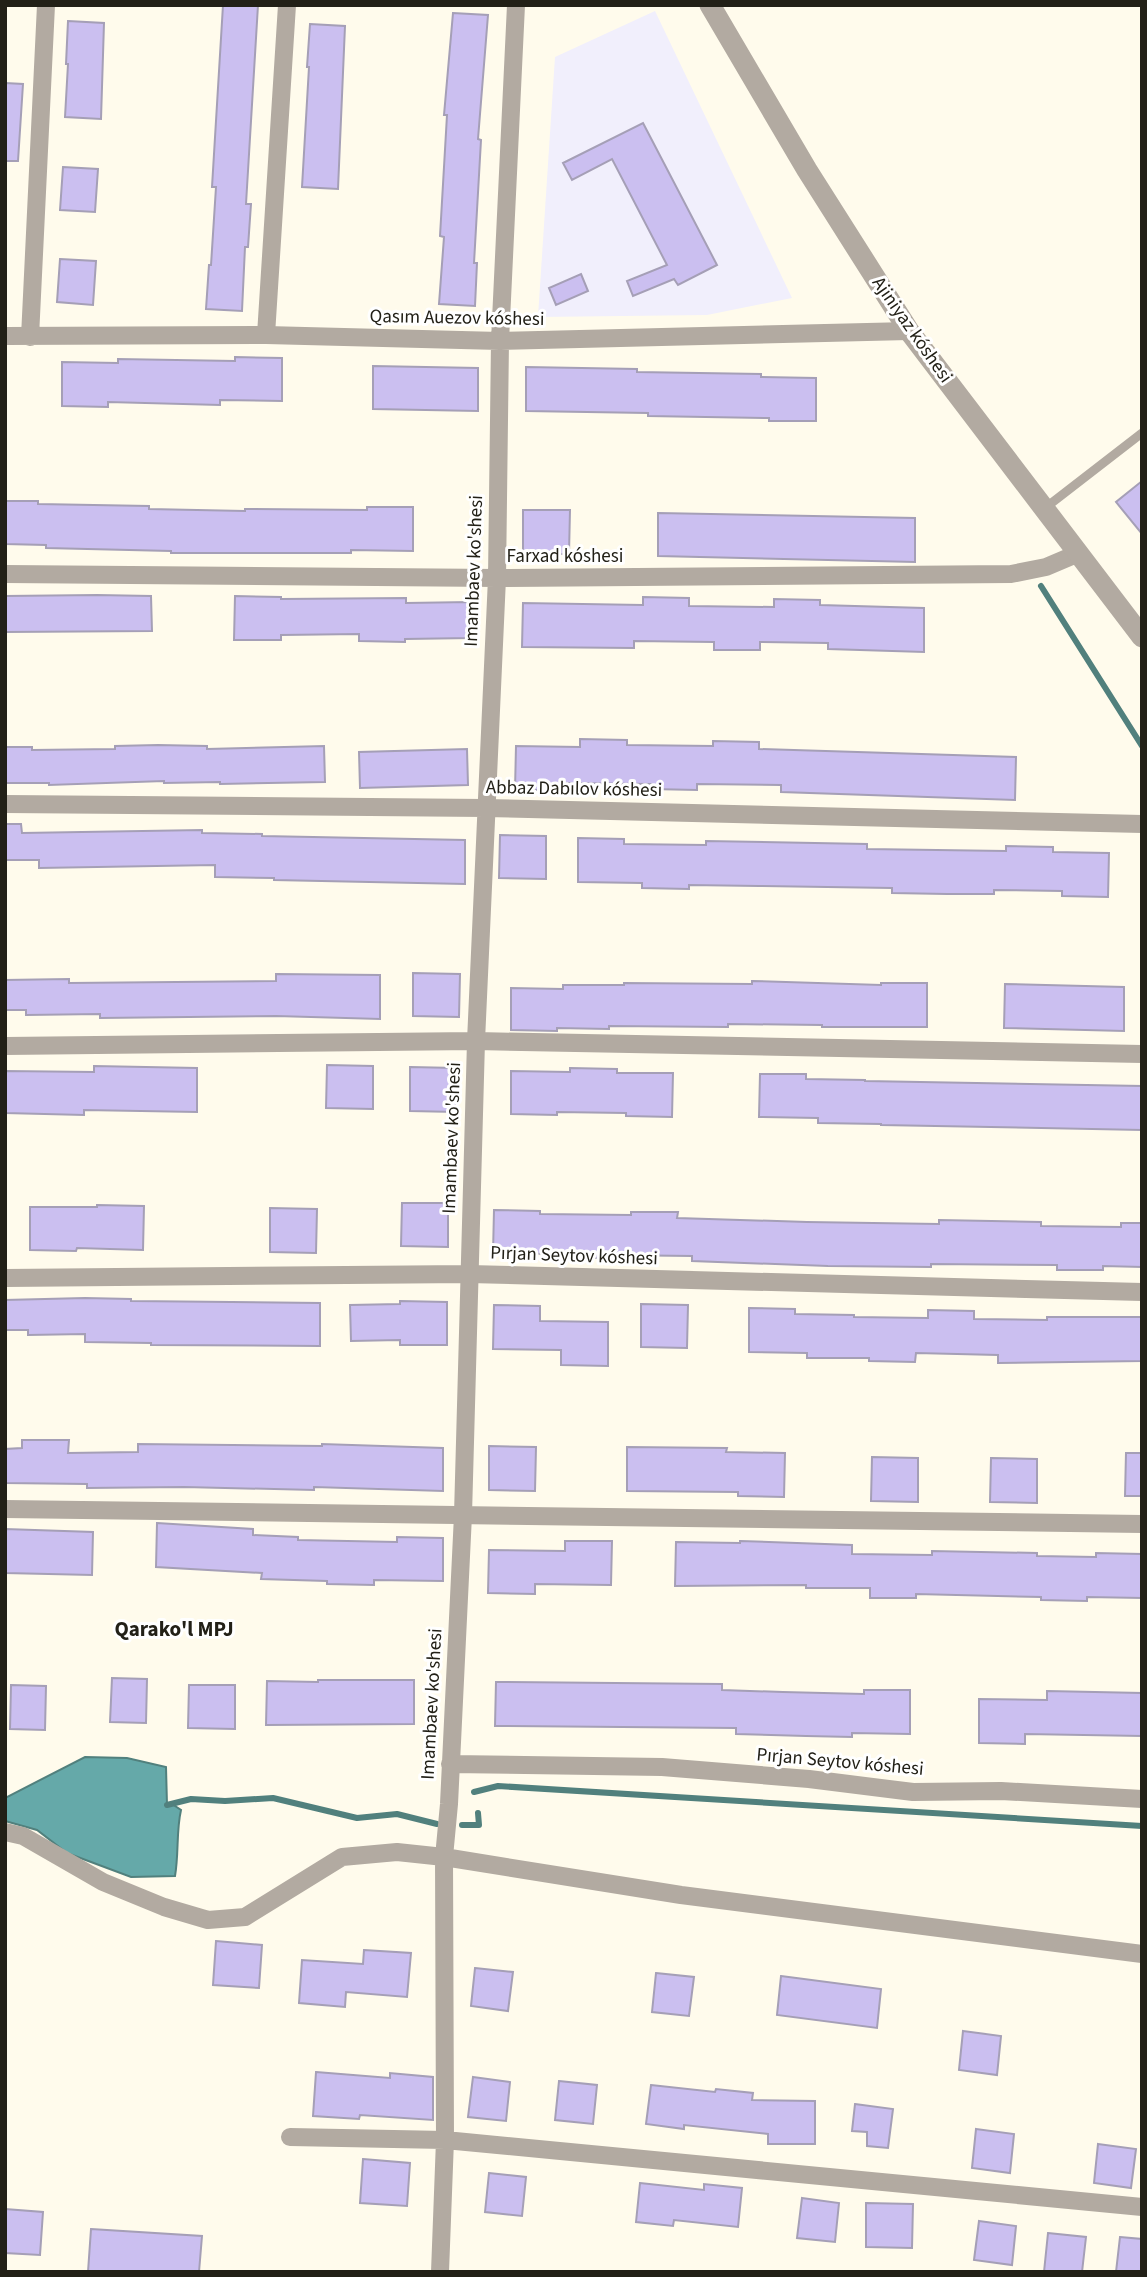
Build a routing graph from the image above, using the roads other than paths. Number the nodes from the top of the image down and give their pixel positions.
1 (46, 5) edge
2 (287, 5) edge
3 (516, 5) edge
4 (710, 5) edge
5 (909, 331) junction
6 (266, 335) junction
7 (5, 336) edge
8 (30, 337) junction
9 (500, 341) junction
10 (1142, 433) edge
11 (1045, 508) junction
12 (1079, 553) junction
13 (5, 573) edge
14 (497, 578) junction
15 (1142, 637) edge
16 (5, 804) edge
17 (485, 808) junction
18 (1142, 824) edge
19 (476, 1041) junction
20 (5, 1046) edge
21 (1142, 1054) edge
22 (469, 1274) junction
23 (5, 1278) edge
24 (1142, 1292) edge
25 (5, 1509) edge
26 (463, 1515) junction
27 (1142, 1524) edge
28 (450, 1764) junction
29 (1142, 1799) edge
30 (5, 1832) edge
31 (444, 1857) junction
32 (1142, 1954) edge
33 (290, 2137) dead end
34 (445, 2140) junction
35 (1142, 2207) edge
36 (440, 2272) edge

1 - 8 street
2 - 6 street
3 - 9 street, Imambaev ko'shesi
4 - 5 street, Ajiniyaz kóshesi
5 - 9 street, Qasım Auezov kóshesi
5 - 11 street, Ajiniyaz kóshesi
6 - 8 street, Qasım Auezov kóshesi
6 - 9 street, Qasım Auezov kóshesi
7 - 8 street, Qasım Auezov kóshesi
9 - 14 street, Imambaev ko'shesi
10 - 11 lane
11 - 12 street, Ajiniyaz kóshesi
12 - 14 street, Farxad kóshesi
12 - 15 street, Ajiniyaz kóshesi
13 - 14 street, Farxad kóshesi
14 - 17 street, Imambaev ko'shesi
16 - 17 street, Abbaz Dabılov kóshesi
17 - 18 street, Abbaz Dabılov kóshesi
17 - 19 street, Imambaev ko'shesi
19 - 20 street
19 - 21 street
19 - 22 street, Imambaev ko'shesi
22 - 23 street, Pırjan Seytov kóshesi
22 - 24 street, Pırjan Seytov kóshesi
22 - 26 street, Imambaev ko'shesi
25 - 26 street
26 - 27 street
26 - 28 street, Imambaev ko'shesi
28 - 29 street, Pırjan Seytov kóshesi
28 - 31 street, Imambaev ko'shesi
30 - 31 street
31 - 32 street
31 - 34 street, Imambaev ko'shesi
33 - 34 street
34 - 35 street
34 - 36 street, Imambaev ko'shesi

